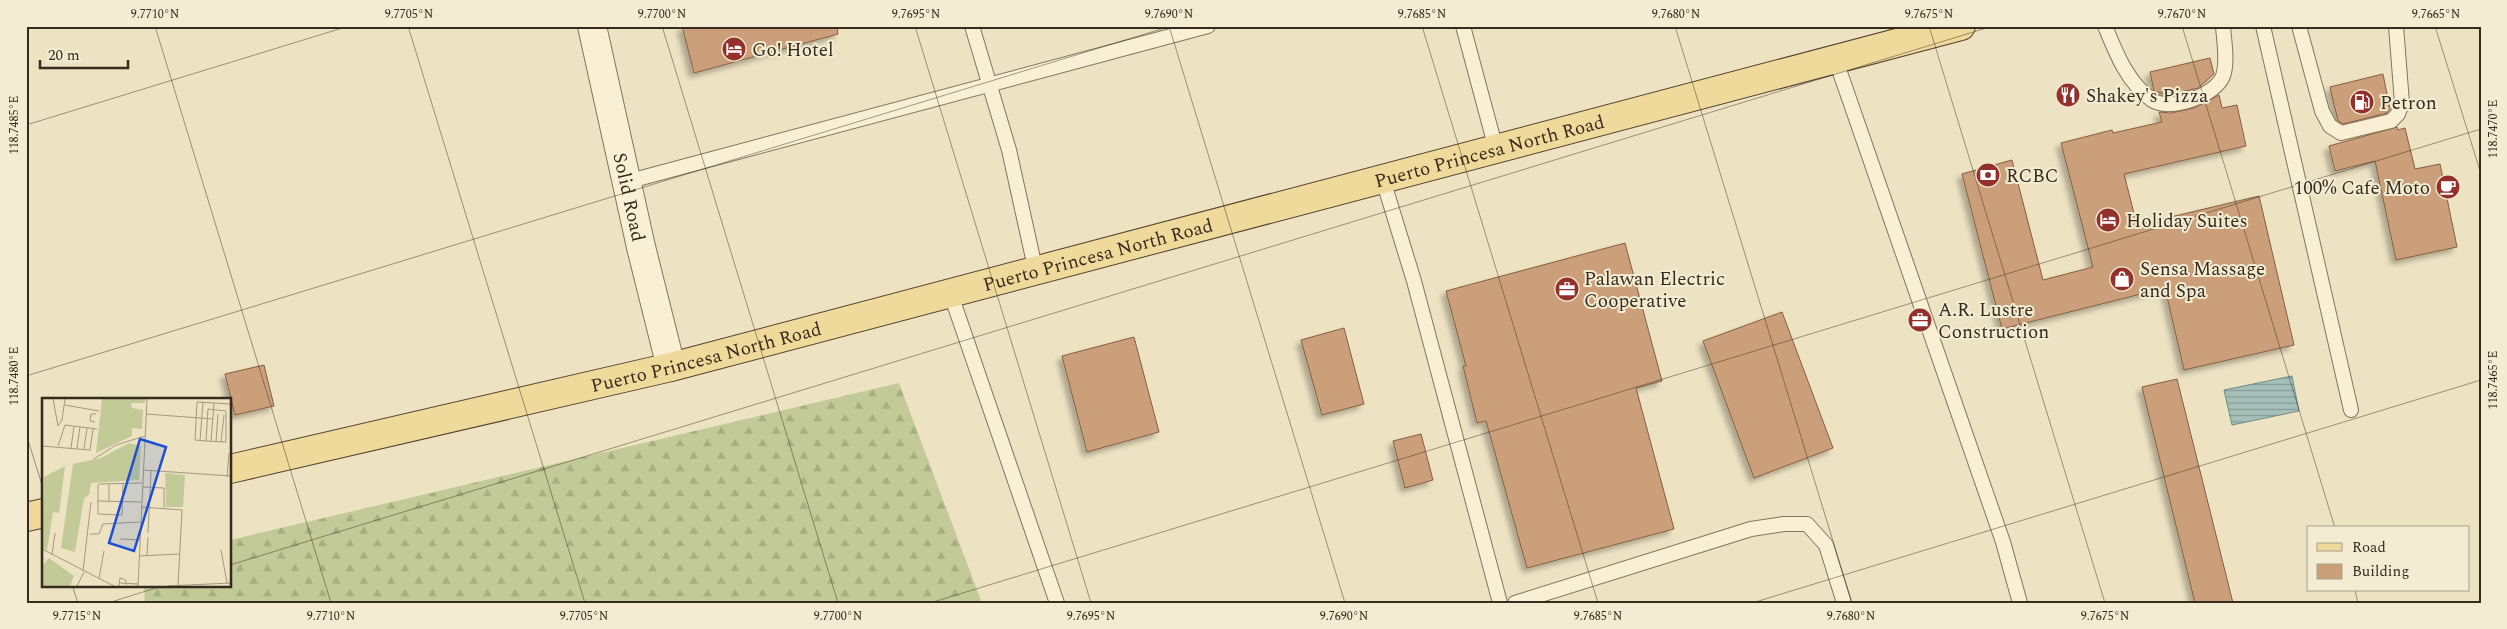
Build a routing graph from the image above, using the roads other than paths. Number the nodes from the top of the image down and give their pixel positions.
1 (592, 26) edge
2 (972, 26) edge
3 (1208, 26) edge
4 (1463, 26) edge
5 (1961, 26) edge
6 (2105, 26) edge
7 (2223, 26) edge
8 (2263, 26) edge
9 (2299, 26) edge
10 (2396, 26) edge
11 (1178, 30) edge
12 (1835, 58) junction
13 (990, 84) junction
14 (1496, 149) junction
15 (1383, 180) junction
16 (626, 182) junction
17 (1036, 272) junction
18 (950, 292) junction
19 (672, 366) junction
20 (2350, 410) dead end
21 (231, 470) edge
22 (42, 513) edge
23 (26, 517) edge
24 (1057, 603) edge
25 (1500, 603) edge
26 (1515, 603) edge
27 (1844, 603) edge
28 (2020, 603) edge

1 - 16 street, Solid Road
2 - 13 lane
3 - 11 lane
4 - 14 lane
5 - 12 main road, Puerto Princesa North Road
6 - 7 lane
8 - 20 lane
9 - 10 lane
11 - 13 lane
12 - 14 main road, Puerto Princesa North Road
12 - 28 lane
13 - 16 lane
13 - 17 lane
14 - 15 main road, Puerto Princesa North Road
15 - 17 main road, Puerto Princesa North Road
15 - 25 lane
16 - 19 street, Solid Road
17 - 18 main road, Puerto Princesa North Road
18 - 19 main road, Puerto Princesa North Road
18 - 24 lane
19 - 21 main road, Puerto Princesa North Road
22 - 23 main road
26 - 27 lane

